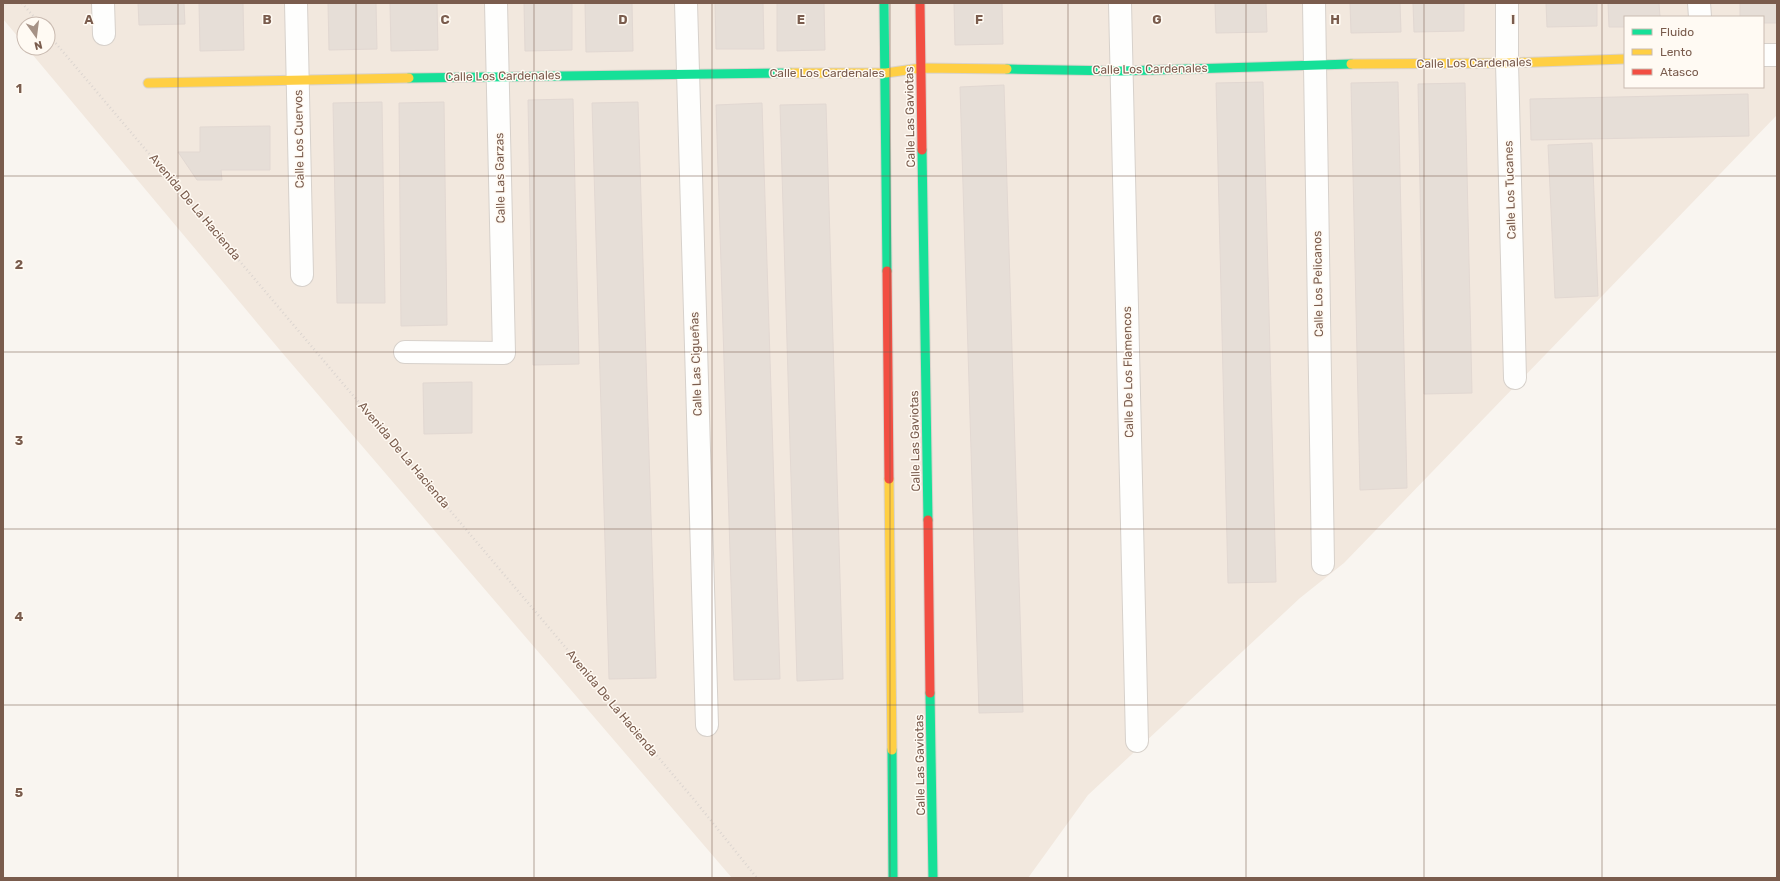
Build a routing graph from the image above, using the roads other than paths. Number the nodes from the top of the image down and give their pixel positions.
1 (103, 3) edge
2 (296, 3) edge
3 (496, 3) edge
4 (686, 3) edge
5 (884, 3) edge
6 (920, 3) edge
7 (1120, 3) edge
8 (1314, 3) edge
9 (1507, 3) edge
10 (1699, 3) edge
11 (1700, 16) edge
12 (104, 34) dead end
13 (1764, 55) edge
14 (1777, 55) edge
15 (1624, 59) edge
16 (1507, 63) junction
17 (1314, 64) junction
18 (921, 68) junction
19 (1121, 70) junction
20 (687, 73) junction
21 (886, 73) junction
22 (498, 76) junction
23 (298, 80) junction
24 (148, 83) dead end
25 (302, 275) dead end
26 (405, 352) dead end
27 (1515, 378) dead end
28 (1323, 564) dead end
29 (707, 725) dead end
30 (1137, 741) dead end
31 (893, 878) edge
32 (933, 878) edge

1 - 12 street
2 - 23 street, Calle Los Cuervos
3 - 22 street, Calle Las Garzas
4 - 20 street, Calle Las Cigueñas
5 - 21 street, Calle Las Gaviotas
6 - 18 street, Calle Las Gaviotas
7 - 19 street, Calle De Los Flamencos
8 - 17 street, Calle Los Pelicanos
9 - 16 street, Calle Los Tucanes
10 - 11 street
13 - 14 street
15 - 16 street, Calle Los Cardenales
16 - 17 street, Calle Los Cardenales
16 - 27 street, Calle Los Tucanes
17 - 19 street, Calle Los Cardenales
17 - 28 street, Calle Los Pelicanos
18 - 19 street, Calle Los Cardenales
18 - 21 street, Calle Los Cardenales
18 - 32 street, Calle Las Gaviotas
19 - 30 street, Calle De Los Flamencos
20 - 21 street, Calle Los Cardenales
20 - 22 street, Calle Los Cardenales
20 - 29 street, Calle Las Cigueñas
21 - 31 street, Calle Las Gaviotas
22 - 23 street, Calle Los Cardenales
22 - 26 street, Calle Las Garzas
23 - 24 street, Calle Los Cardenales
23 - 25 street, Calle Los Cuervos

